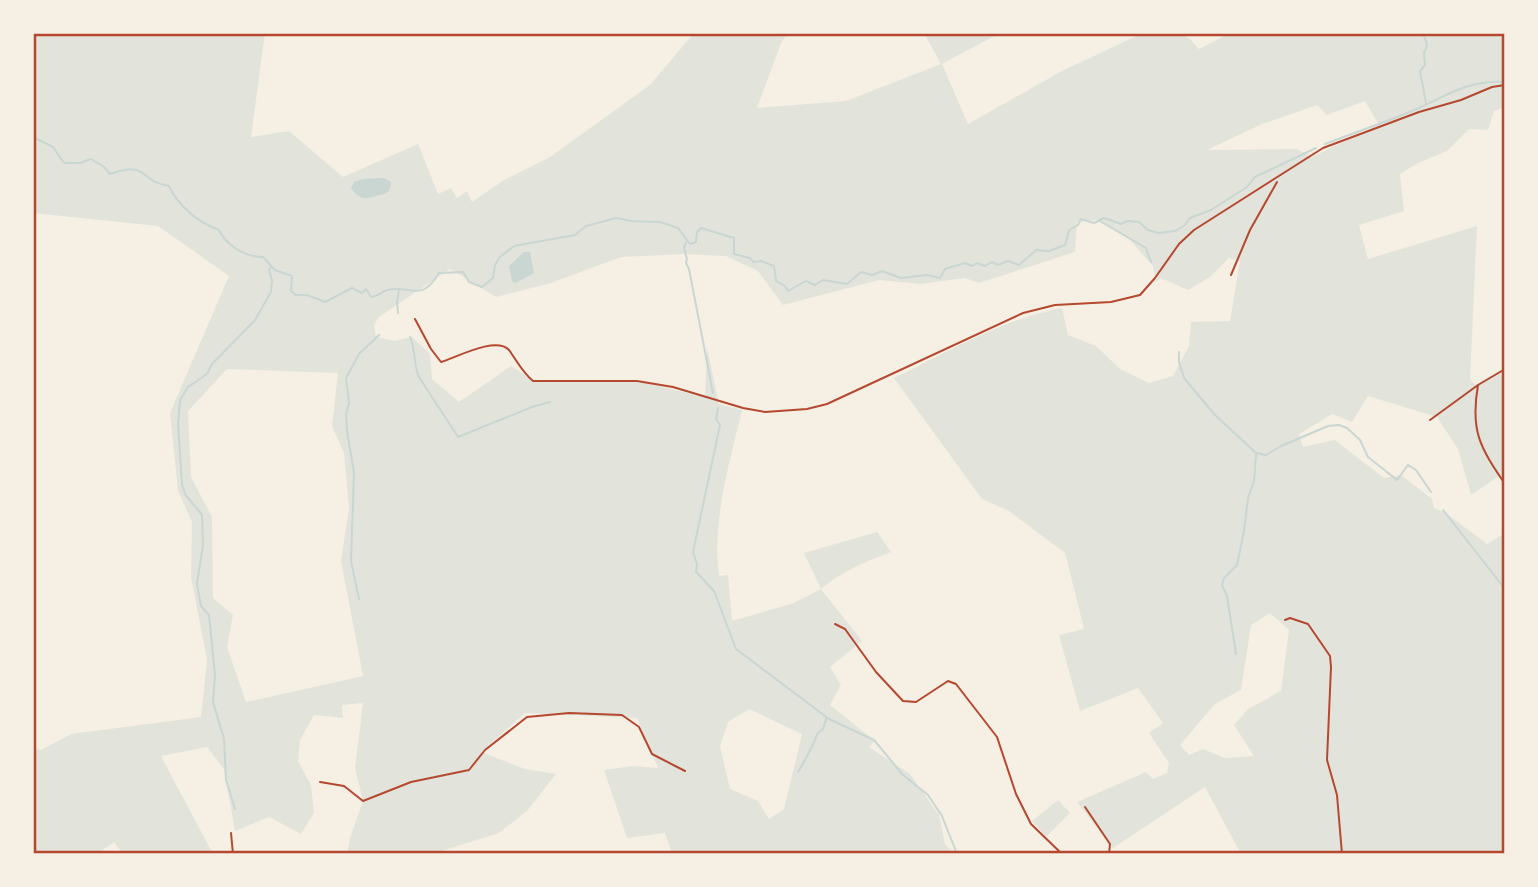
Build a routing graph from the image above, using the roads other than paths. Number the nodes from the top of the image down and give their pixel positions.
1 (1505, 85) edge
2 (415, 319) dead end
3 (1505, 369) edge
4 (1478, 385) junction
5 (1430, 420) dead end
6 (1505, 484) edge
7 (1286, 620) dead end
8 (835, 624) dead end
9 (685, 771) dead end
10 (320, 782) dead end
11 (1085, 807) dead end
12 (231, 834) dead end
13 (233, 854) edge
14 (1062, 854) edge
15 (1109, 854) edge
16 (1342, 854) edge

1 - 2 lane
3 - 4 lane
4 - 5 lane
4 - 6 lane
7 - 16 lane
8 - 14 lane
9 - 10 lane
11 - 15 lane
12 - 13 lane

